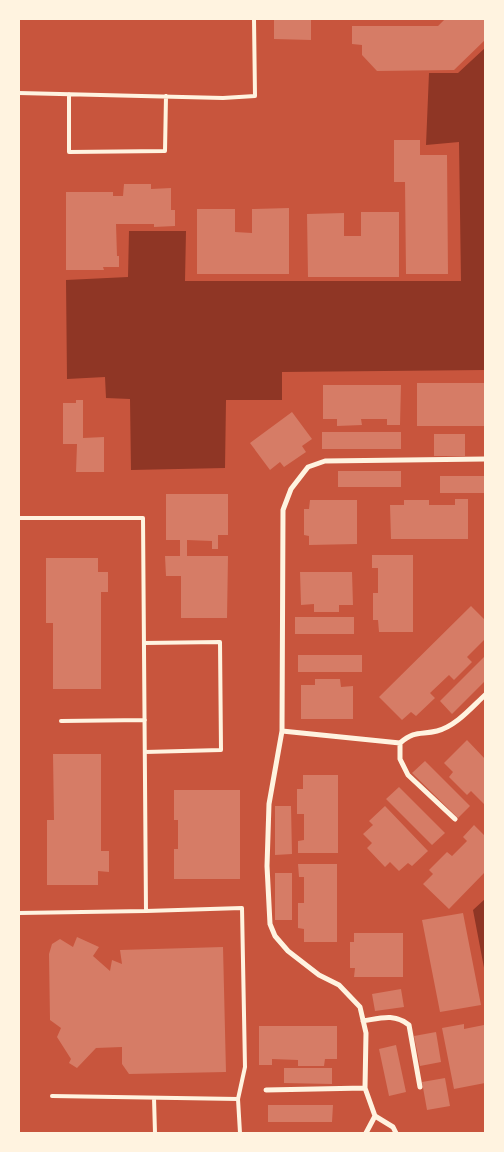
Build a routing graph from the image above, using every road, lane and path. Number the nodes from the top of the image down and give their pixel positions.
1 (254, 19) edge
2 (19, 93) edge
3 (70, 94) junction
4 (166, 96) junction
5 (485, 460) edge
6 (19, 518) edge
7 (144, 643) junction
8 (485, 695) edge
9 (61, 720) dead end
10 (145, 720) junction
11 (282, 732) junction
12 (400, 743) junction
13 (145, 752) junction
14 (456, 818) dead end
15 (146, 911) junction
16 (19, 913) edge
17 (363, 1021) junction
18 (420, 1087) dead end
19 (365, 1088) junction
20 (266, 1090) dead end
21 (52, 1096) dead end
22 (154, 1098) junction
23 (238, 1099) junction
24 (375, 1116) junction
25 (154, 1133) edge
26 (240, 1133) edge
27 (366, 1133) edge
28 (396, 1133) edge

1 - 4 lane
2 - 3 lane
3 - 4 lane
3 - 4 lane
5 - 11 street
6 - 7 lane
7 - 10 lane
7 - 13 lane
8 - 12 street
9 - 10 lane
10 - 13 lane
11 - 12 street
11 - 17 street
12 - 14 street
13 - 15 lane
15 - 16 lane
15 - 23 lane
17 - 18 street
17 - 19 street
19 - 20 street
19 - 24 street
21 - 22 lane
22 - 23 lane
22 - 25 lane
23 - 26 lane
24 - 27 street
24 - 28 street

